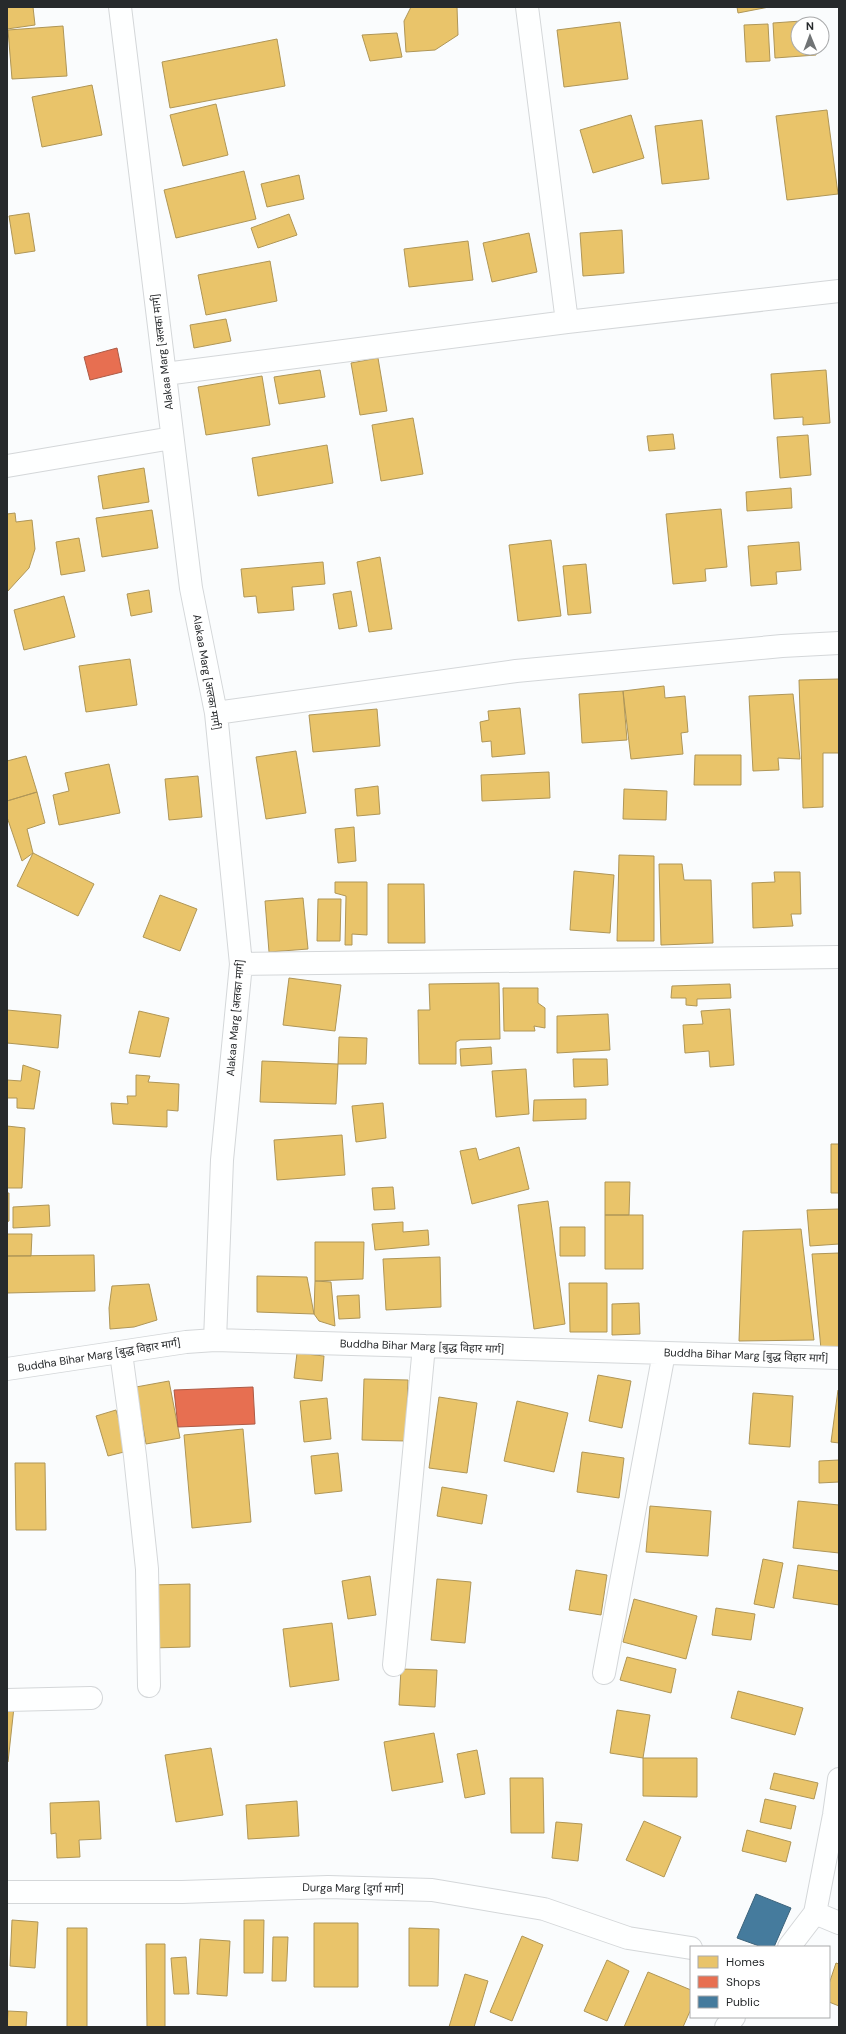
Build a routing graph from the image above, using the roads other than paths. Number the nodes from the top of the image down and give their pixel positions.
1 (120, 7) edge
2 (528, 7) edge
3 (839, 291) edge
4 (567, 322) junction
5 (165, 374) junction
6 (172, 438) junction
7 (7, 466) edge
8 (839, 643) edge
9 (216, 713) junction
10 (839, 957) edge
11 (241, 964) junction
12 (215, 1340) junction
13 (424, 1346) junction
14 (121, 1353) junction
15 (664, 1353) junction
16 (839, 1358) edge
17 (7, 1369) edge
18 (394, 1665) dead end
19 (604, 1673) dead end
20 (149, 1686) dead end
21 (91, 1698) dead end
22 (7, 1700) edge
23 (839, 1779) edge
24 (7, 1892) edge
25 (815, 1913) junction
26 (839, 1923) edge
27 (790, 1946) edge
28 (690, 1948) edge
29 (733, 2018) edge
30 (726, 2027) edge

1 - 5 street, Alakaa Marg [अलका मार्ग]
2 - 4 street
3 - 4 street
4 - 5 street
5 - 6 street, Alakaa Marg [अलका मार्ग]
6 - 7 street
6 - 9 street, Alakaa Marg [अलका मार्ग]
8 - 9 street
9 - 11 street, Alakaa Marg [अलका मार्ग]
10 - 11 street
11 - 12 street, Alakaa Marg [अलका मार्ग]
12 - 13 street, Buddha Bihar Marg [बुद्ध विहार मार्ग]
12 - 14 street, Buddha Bihar Marg [बुद्ध विहार मार्ग]
13 - 15 street, Buddha Bihar Marg [बुद्ध विहार मार्ग]
13 - 18 street
14 - 17 street, Buddha Bihar Marg [बुद्ध विहार मार्ग]
14 - 20 street
15 - 16 street, Buddha Bihar Marg [बुद्ध विहार मार्ग]
15 - 19 street
21 - 22 street
23 - 25 street
24 - 28 street, Durga Marg [दुर्गा मार्ग]
25 - 26 street
25 - 27 street
29 - 30 street

